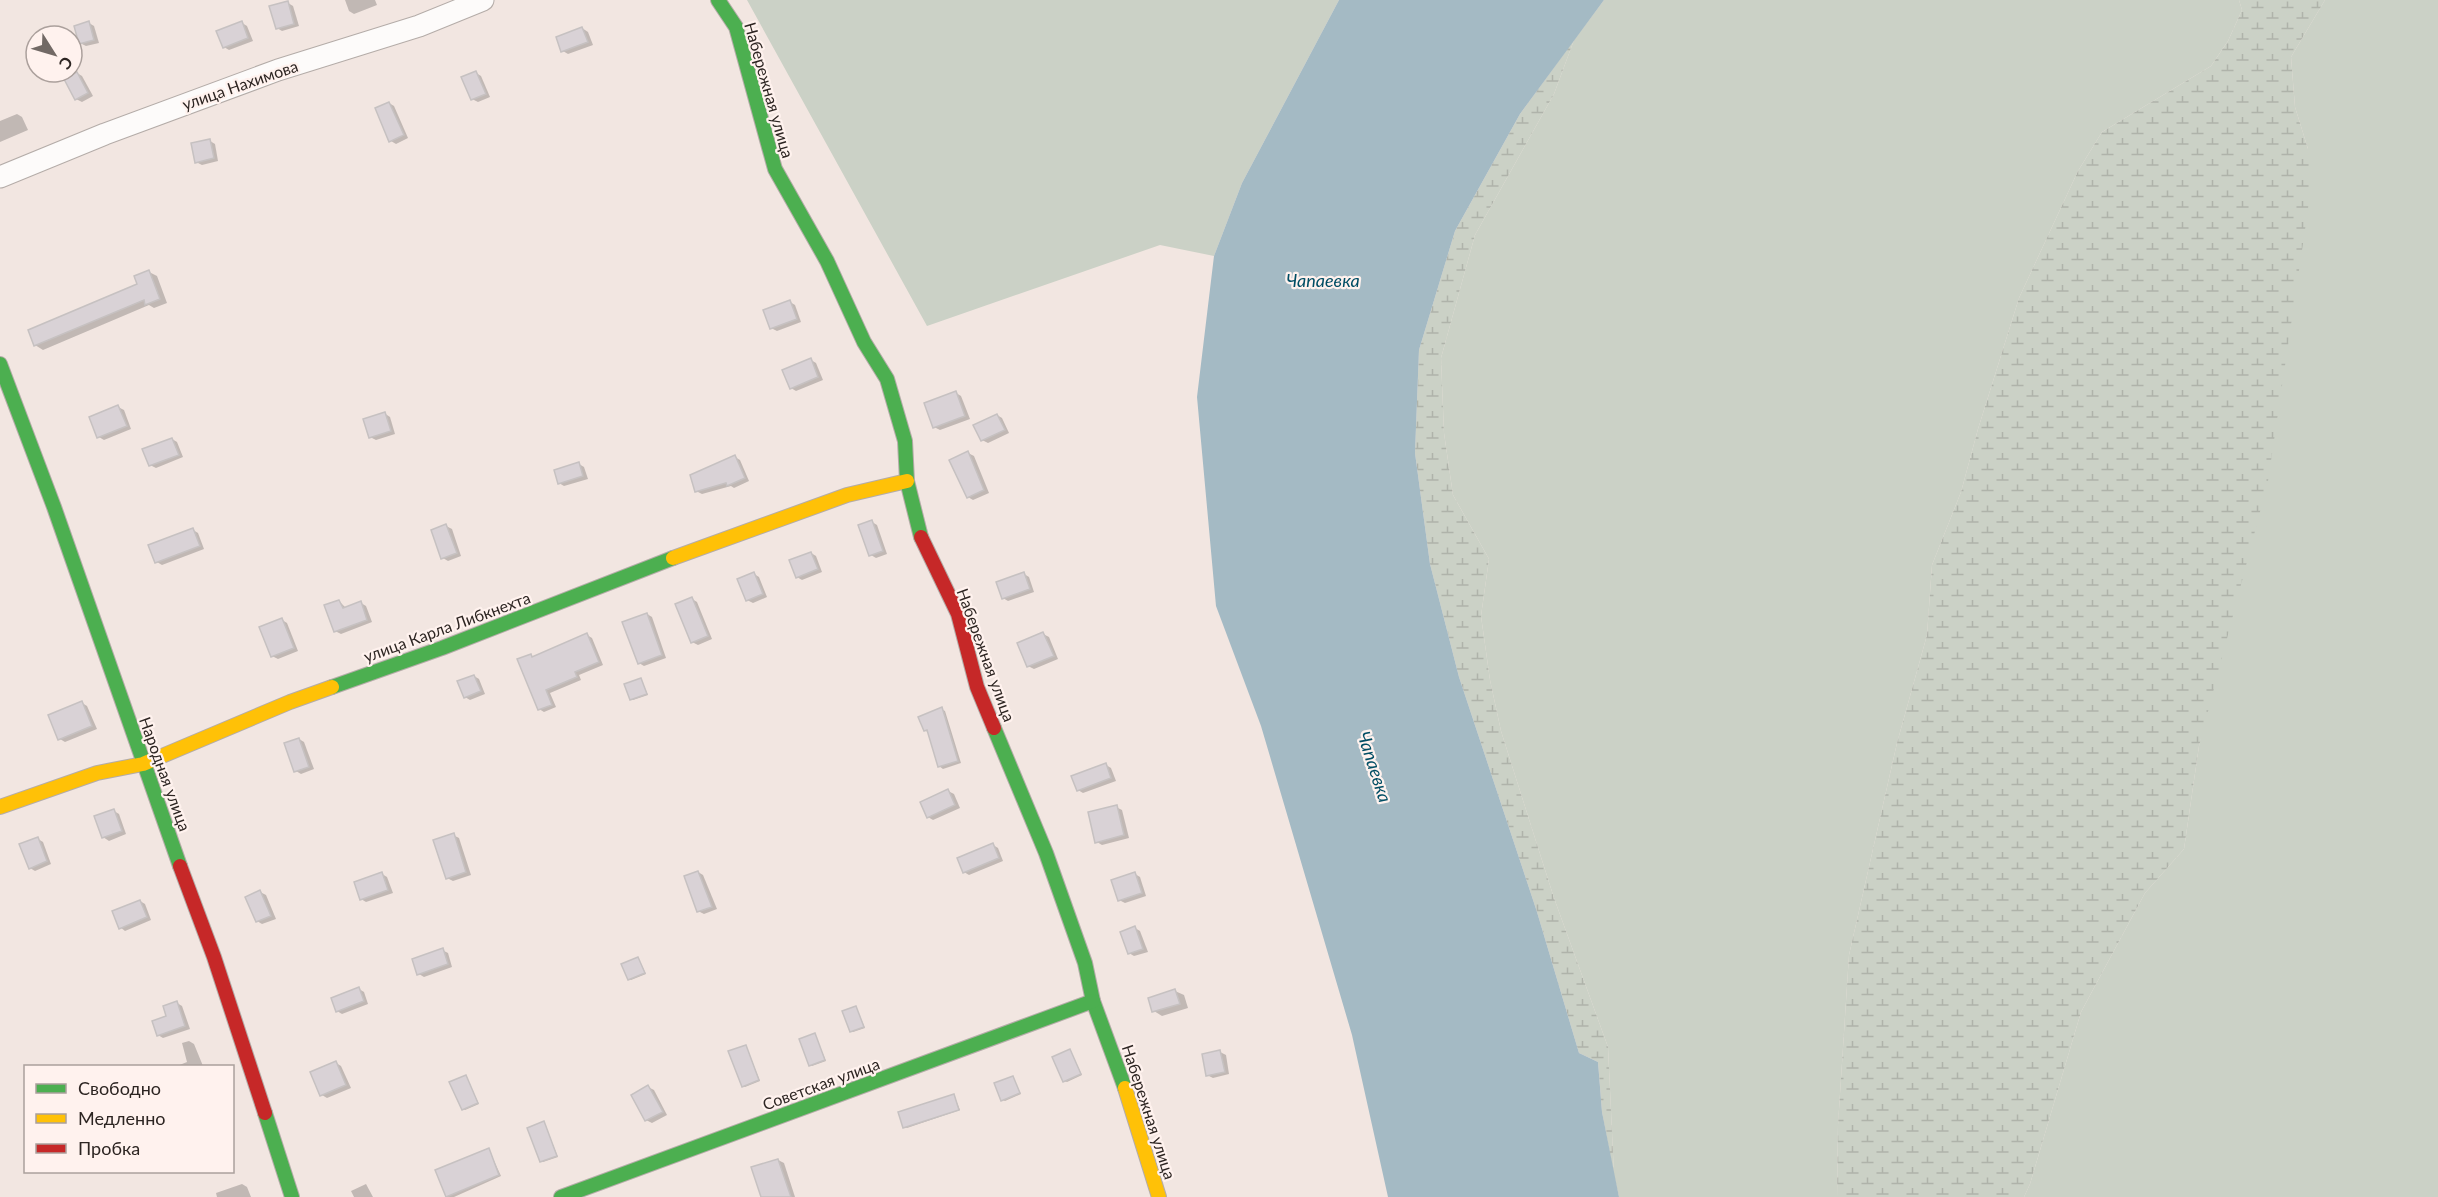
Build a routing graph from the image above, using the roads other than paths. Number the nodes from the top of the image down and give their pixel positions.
1 (483, 0) edge
2 (718, 0) edge
3 (0, 177) edge
4 (0, 364) edge
5 (908, 482) junction
6 (143, 764) junction
7 (0, 807) edge
8 (1093, 1001) junction
9 (292, 1197) edge
10 (561, 1197) edge
11 (1159, 1197) edge

1 - 3 street, улица Нахимова
2 - 5 street, Набережная улица
4 - 6 street, Народная улица
5 - 6 street, улица Карла Либкнехта
5 - 8 street, Набережная улица
6 - 7 street, улица Карла Либкнехта
6 - 9 street, Народная улица
8 - 10 street, Советская улица
8 - 11 street, Набережная улица

